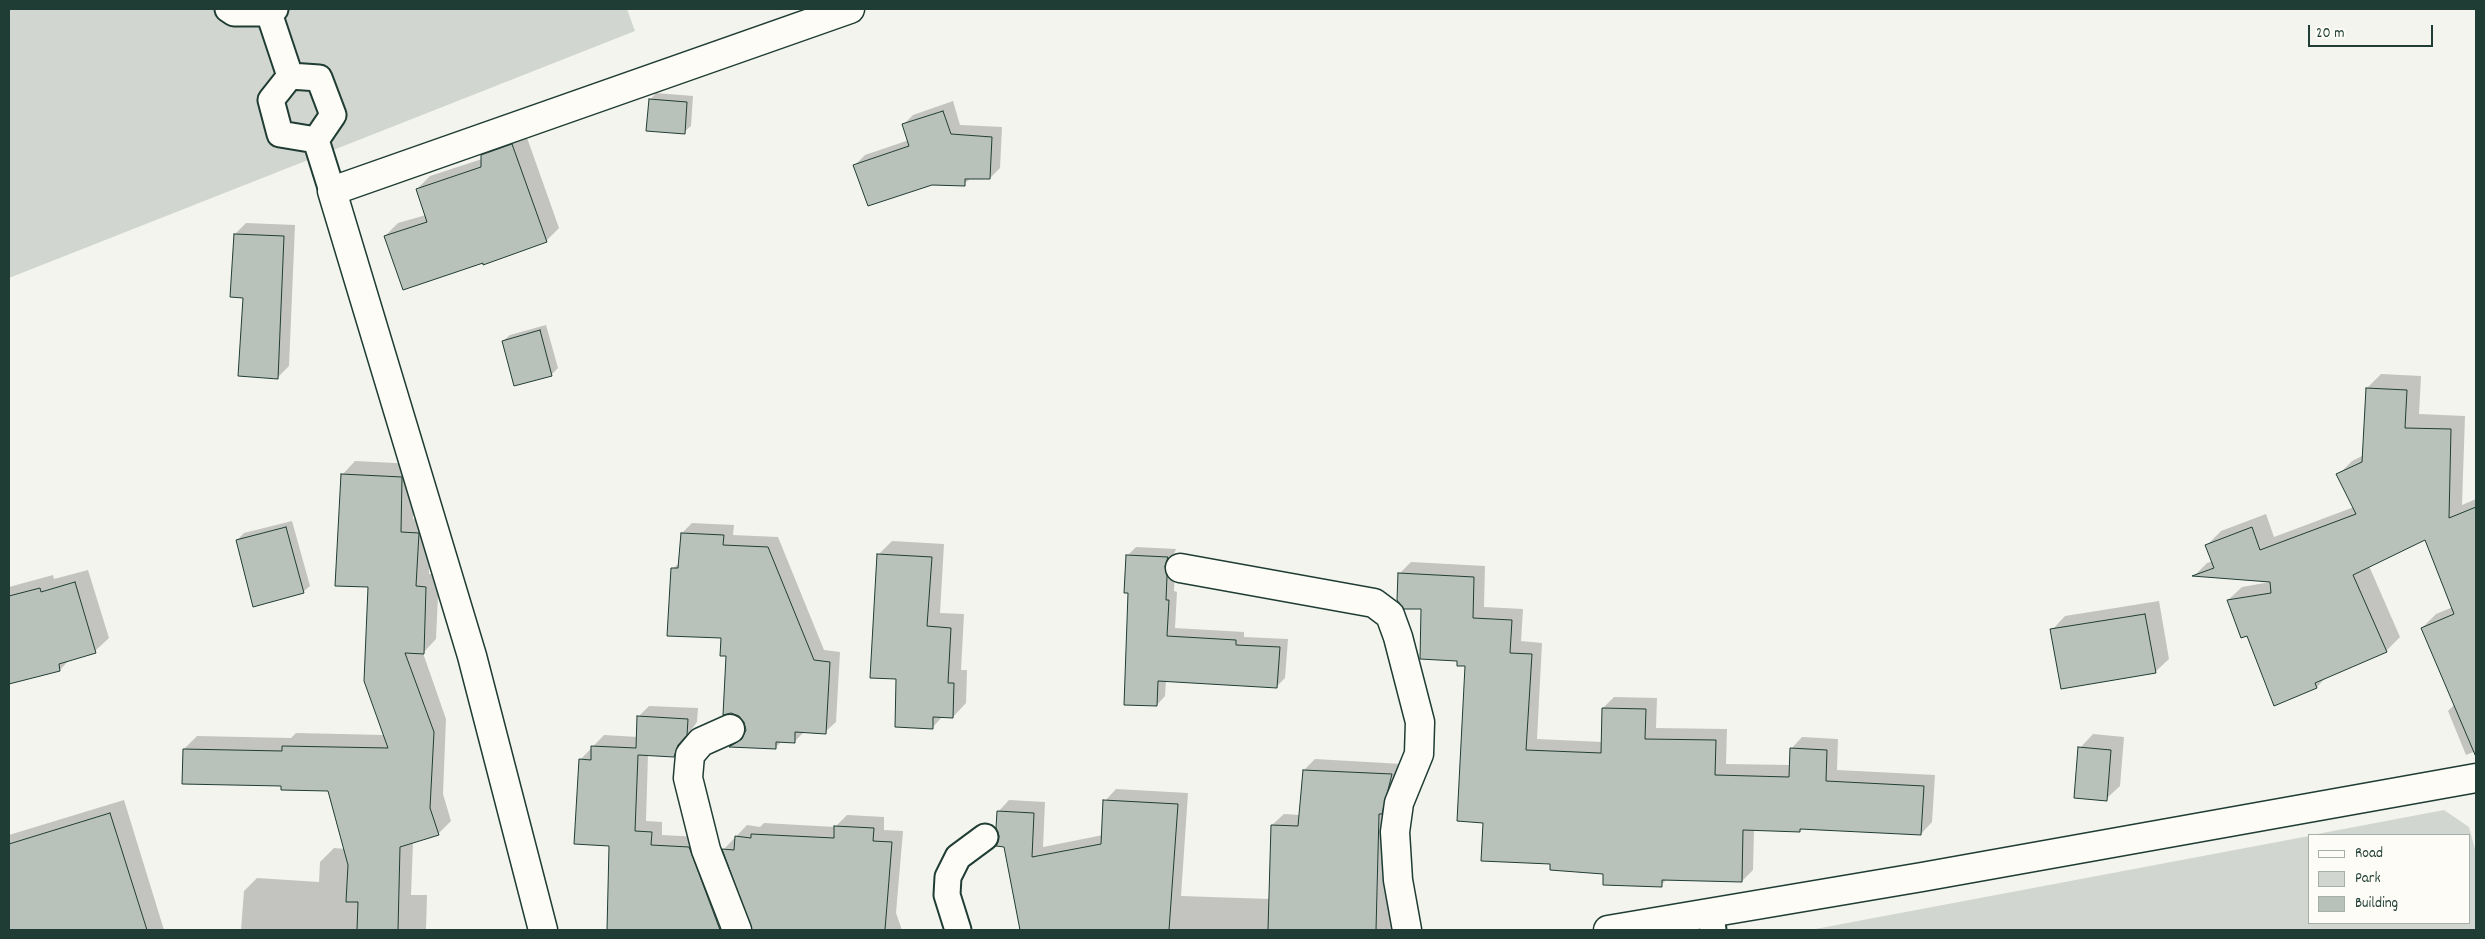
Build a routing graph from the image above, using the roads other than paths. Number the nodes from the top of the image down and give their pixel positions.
1 (228, 9) edge
2 (850, 9) edge
3 (272, 11) edge
4 (290, 76) junction
5 (316, 140) junction
6 (332, 191) junction
7 (1180, 568) dead end
8 (730, 729) dead end
9 (2476, 778) edge
10 (985, 837) dead end
11 (1712, 922) edge
12 (542, 930) edge
13 (737, 930) edge
14 (958, 930) edge
15 (1407, 930) edge
16 (1608, 930) edge

1 - 3 lane
2 - 6 street
3 - 4 lane
4 - 5 lane
4 - 5 lane
5 - 6 lane
6 - 12 street
7 - 15 street
8 - 13 street
9 - 11 street
10 - 14 lane
11 - 16 street

